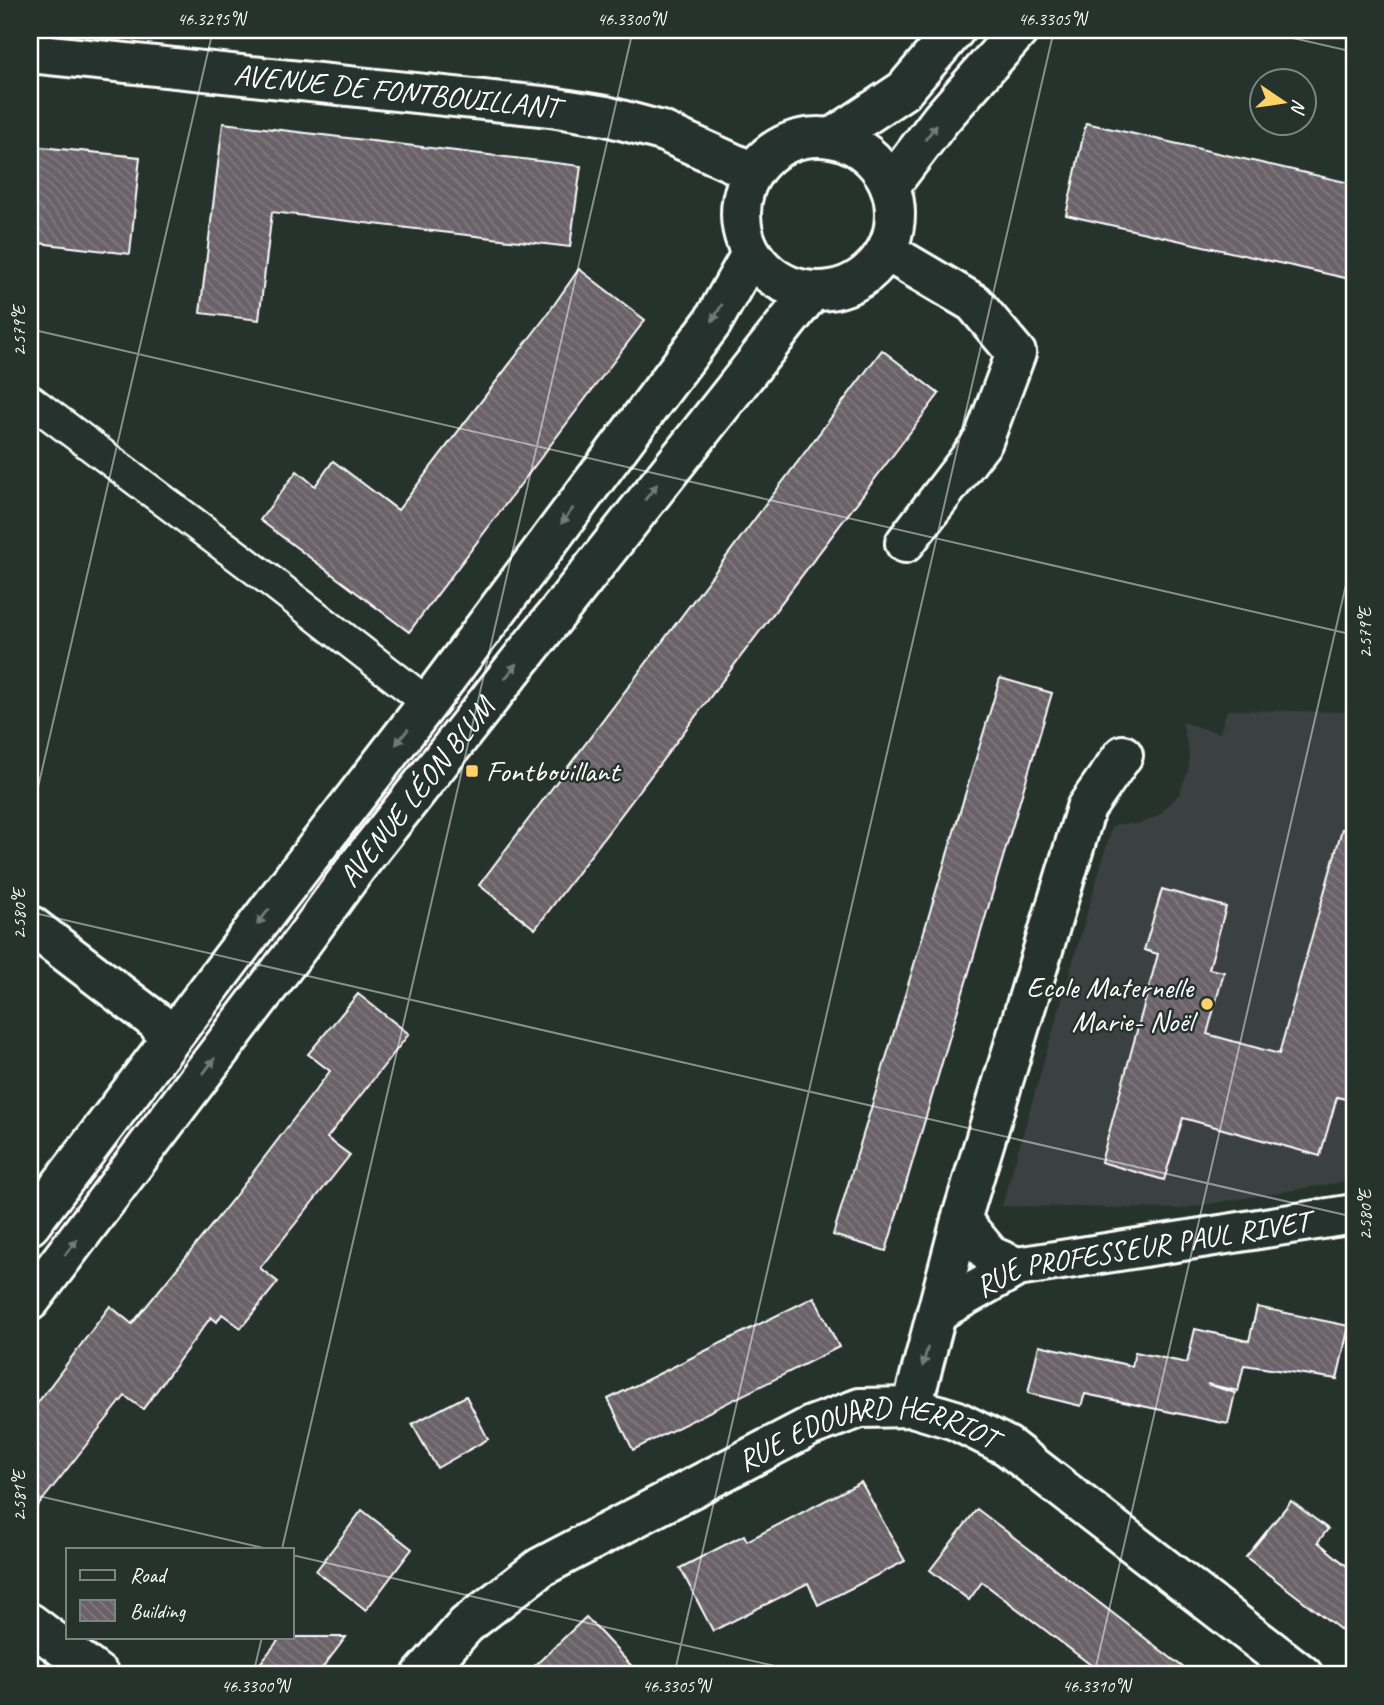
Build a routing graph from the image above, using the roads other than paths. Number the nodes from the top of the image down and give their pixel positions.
1 (955, 30) edge
2 (1018, 30) edge
3 (30, 53) edge
4 (832, 138) junction
5 (753, 172) junction
6 (890, 186) junction
7 (886, 251) junction
8 (751, 254) junction
9 (811, 292) junction
10 (32, 402) edge
11 (905, 543) dead end
12 (428, 704) junction
13 (1123, 755) dead end
14 (30, 925) edge
15 (169, 1041) junction
16 (1354, 1214) edge
17 (961, 1220) junction
18 (30, 1225) edge
19 (1017, 1267) junction
20 (30, 1301) edge
21 (937, 1312) junction
22 (912, 1407) junction
23 (30, 1623) edge
24 (99, 1675) edge
25 (422, 1675) edge
26 (1303, 1675) edge

1 - 4 street
6 -> 2 street
3 - 5 street, AVENUE DE FONTBOUILLANT
4 - 5 street
4 - 6 street
5 - 8 street
6 - 7 street
7 - 9 street
7 - 11 street
8 - 9 street
8 -> 12 street, AVENUE LÉON BLUM
20 -> 9 street, AVENUE LÉON BLUM
10 - 12 street
12 -> 15 street, AVENUE LÉON BLUM
13 - 17 street
14 - 15 street
15 - 18 street, AVENUE LÉON BLUM
16 - 19 street, RUE PROFESSEUR PAUL RIVET
17 - 19 street
17 - 21 street
19 - 21 street, RUE PROFESSEUR PAUL RIVET
21 -> 22 street
22 - 25 street, RUE EDOUARD HERRIOT
22 - 26 street, RUE EDOUARD HERRIOT
23 - 24 street

